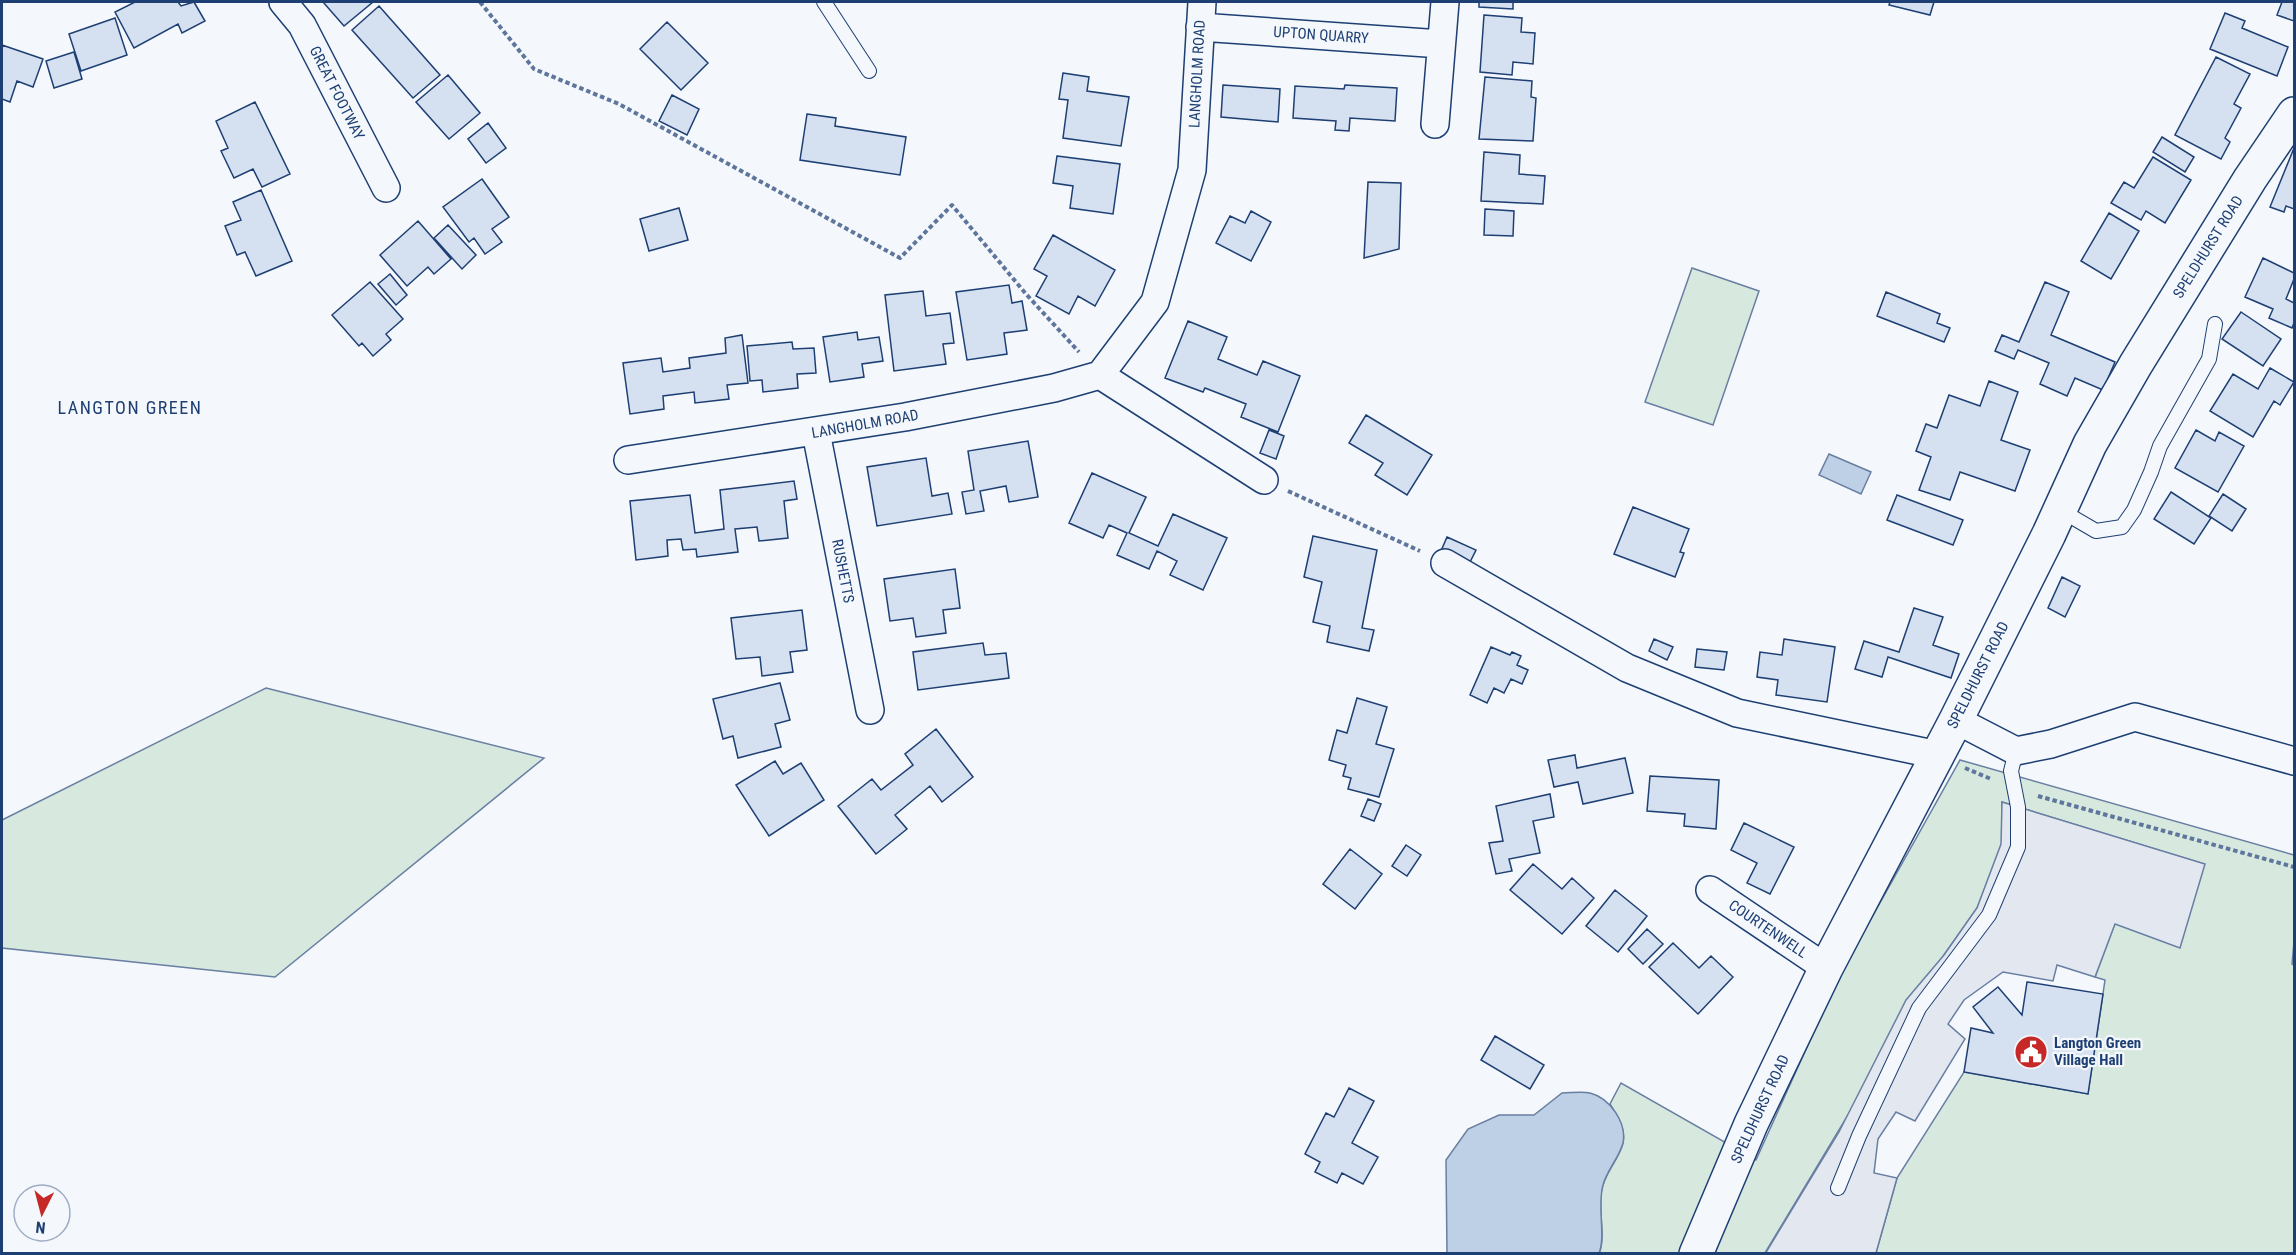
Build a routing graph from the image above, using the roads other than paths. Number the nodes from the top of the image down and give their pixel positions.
1 (283, 2) edge
2 (824, 2) edge
3 (1445, 2) edge
4 (1201, 14) edge
5 (1441, 44) junction
6 (869, 71) dead end
7 (2295, 114) edge
8 (1436, 124) dead end
9 (386, 188) dead end
10 (2215, 324) dead end
11 (1100, 375) junction
12 (816, 432) junction
13 (628, 459) dead end
14 (1264, 480) road end
15 (2060, 510) junction
16 (1445, 563) road end
17 (870, 710) dead end
18 (1956, 720) junction
19 (2016, 751) junction
20 (1938, 755) junction
21 (2295, 761) edge
22 (1710, 890) dead end
23 (1826, 968) junction
24 (1838, 1188) dead end
25 (1696, 1254) edge

1 - 9 street, GREAT FOOTWAY
2 - 6 lane
3 - 5 street
4 - 5 street, UPTON QUARRY
4 - 11 street, LANGHOLM ROAD
5 - 8 street
7 - 15 street, SPELDHURST ROAD
10 - 15 lane
11 - 12 street, LANGHOLM ROAD
11 - 14 street
12 - 13 street, LANGHOLM ROAD
12 - 17 street, RUSHETTS
15 - 18 street, SPELDHURST ROAD
16 - 20 street
18 - 19 street
18 - 20 street, SPELDHURST ROAD
19 - 21 street
19 - 24 lane
20 - 23 street, SPELDHURST ROAD
22 - 23 street, COURTENWELL
23 - 25 street, SPELDHURST ROAD

